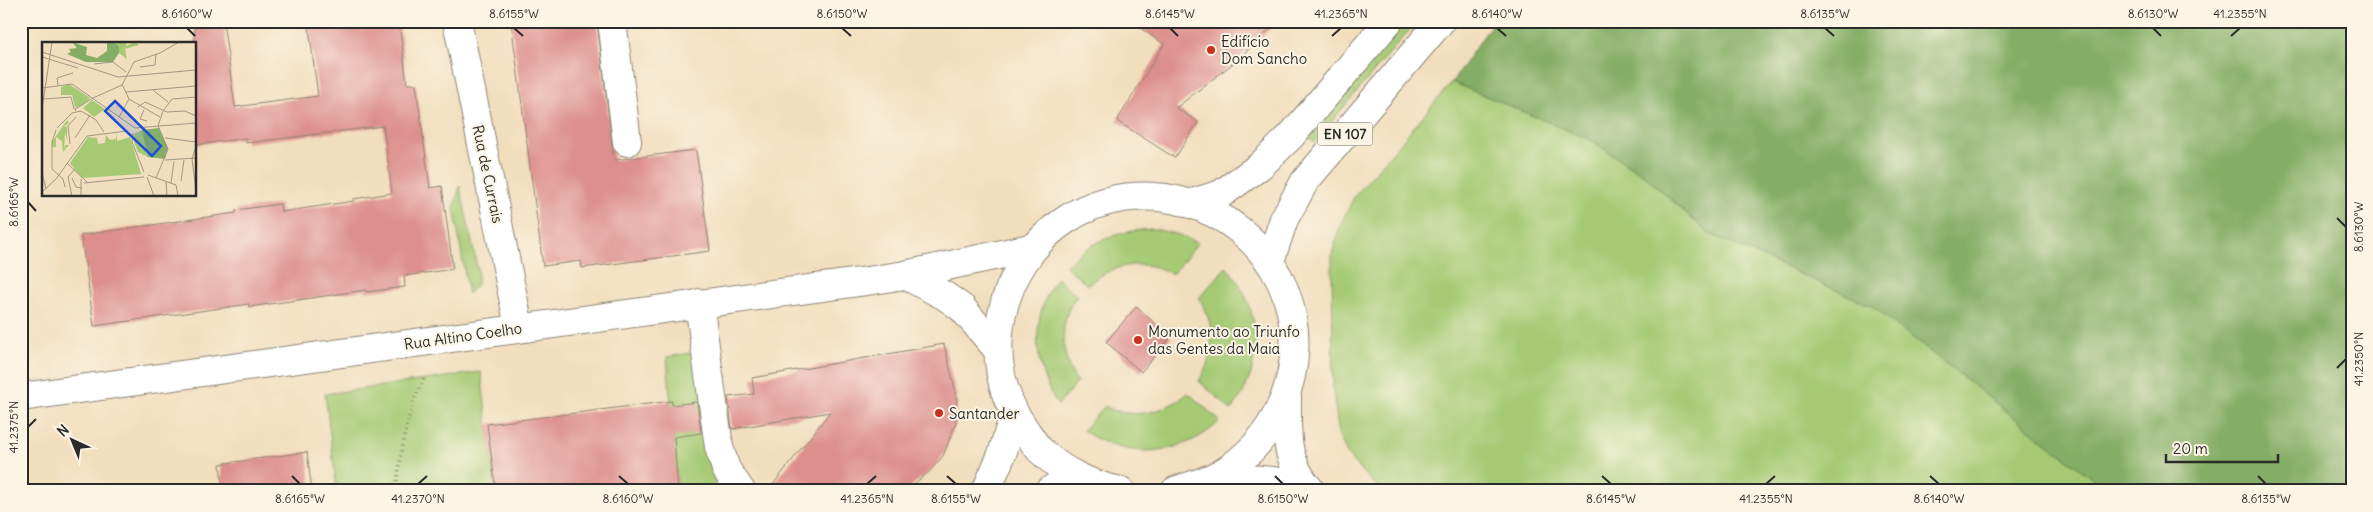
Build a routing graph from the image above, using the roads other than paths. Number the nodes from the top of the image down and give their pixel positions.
1 (457, 21) edge
2 (612, 21) edge
3 (1389, 21) edge
4 (1441, 21) edge
5 (627, 142) dead end
6 (1192, 203) junction
7 (1034, 247) junction
8 (1270, 261) junction
9 (905, 275) junction
10 (699, 303) junction
11 (519, 327) junction
12 (997, 349) junction
13 (1287, 388) junction
14 (21, 397) edge
15 (1014, 414) junction
16 (1074, 475) junction
17 (1205, 481) junction
18 (1310, 490) edge
19 (742, 491) edge
20 (986, 491) edge
21 (1049, 491) edge
22 (1122, 491) edge
23 (1175, 491) edge

1 - 11 main road, Rua de Currais
2 - 5 main road
3 - 6 main road
4 - 8 main road, EN 107
6 - 7 main road
6 - 8 main road
7 - 9 main road, Rua Altino Coelho
7 - 12 main road
8 - 13 main road
9 - 10 main road, Rua Altino Coelho
9 - 12 main road
10 - 11 main road, Rua Altino Coelho
10 - 19 main road
11 - 14 main road, Rua Altino Coelho
12 - 15 main road
13 - 17 main road
13 - 18 main road
15 - 16 main road
15 - 20 main road
16 - 21 main road
16 - 22 main road
17 - 18 main road
17 - 23 main road

